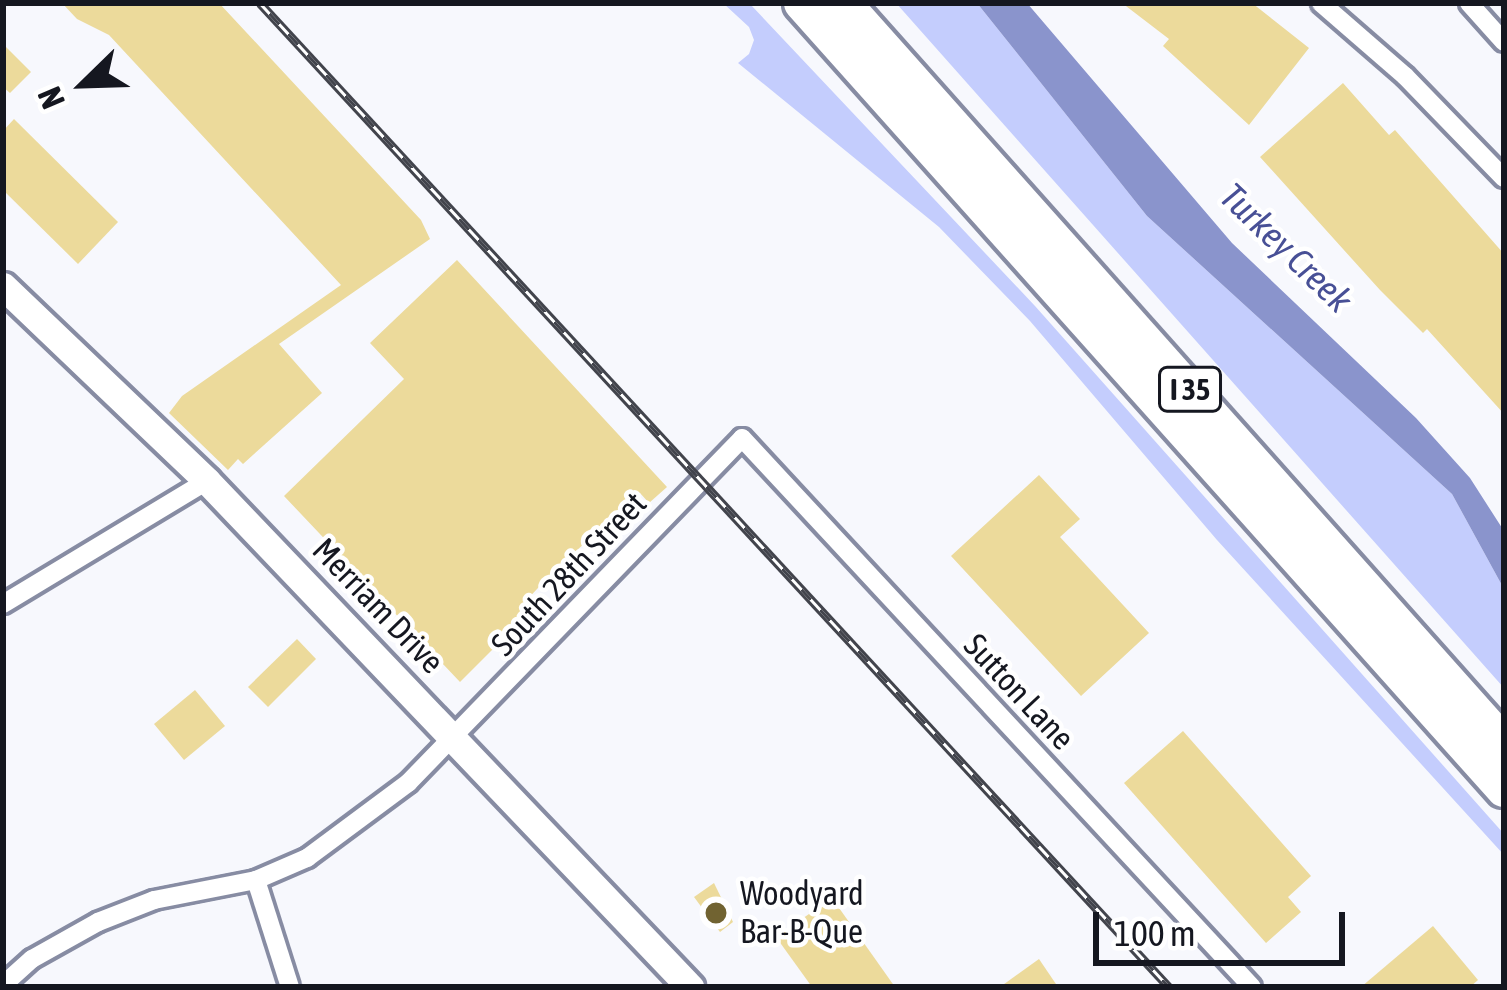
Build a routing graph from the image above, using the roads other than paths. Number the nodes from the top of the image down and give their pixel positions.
1 (802, 3) edge
2 (847, 3) edge
3 (1321, 3) edge
4 (1468, 3) edge
5 (1504, 42) edge
6 (1504, 178) edge
7 (3, 286) edge
8 (742, 438) joint
9 (206, 481) junction
10 (3, 604) edge
11 (456, 739) junction
12 (1504, 745) edge
13 (1504, 789) edge
14 (256, 880) junction
15 (3, 985) edge
16 (290, 987) edge
17 (690, 987) edge
18 (1252, 987) edge

1 - 13 highway, I 35
2 - 12 highway, I 35
3 - 6 street
4 - 5 street
7 - 9 main road, Merriam Drive
8 - 11 street, South 28th Street
8 - 18 street, Sutton Lane
9 - 10 street
9 - 11 main road, Merriam Drive
11 - 14 street, South 28th Street
11 - 17 main road, Merriam Drive
14 - 15 street, South 28th Street
14 - 16 street

